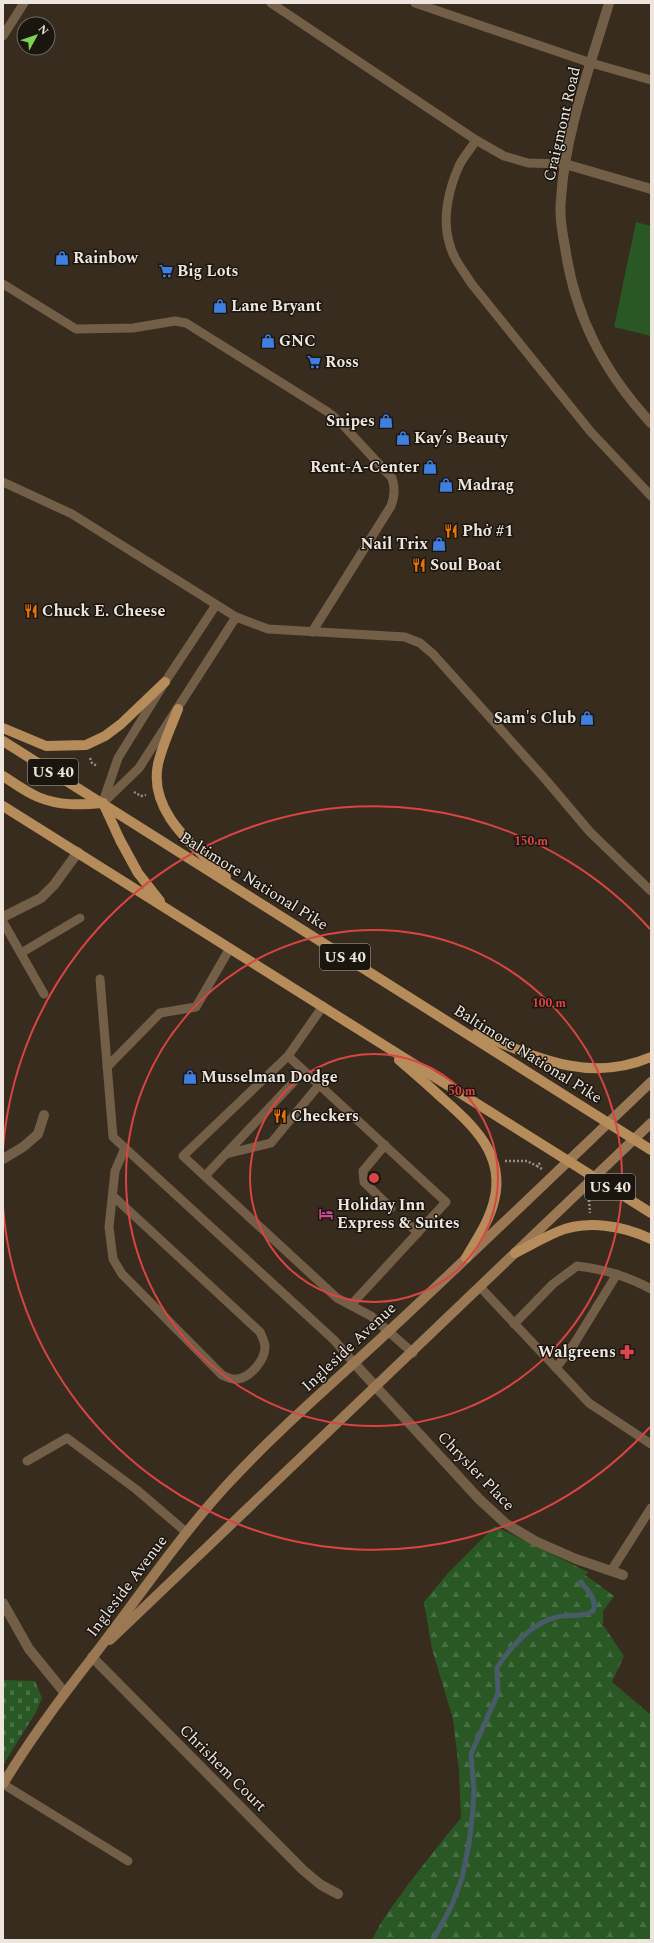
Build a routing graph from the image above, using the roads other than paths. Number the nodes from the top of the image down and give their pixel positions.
1 (24, 3) edge
2 (271, 3) edge
3 (415, 3) edge
4 (609, 3) edge
5 (3, 36) edge
6 (591, 63) junction
7 (651, 80) edge
8 (476, 140) junction
9 (565, 164) junction
10 (651, 189) edge
11 (3, 284) edge
12 (651, 423) edge
13 (3, 482) edge
14 (651, 496) edge
15 (216, 605) junction
16 (236, 617) junction
17 (312, 632) junction
18 (165, 682) junction
19 (178, 709) junction
20 (3, 728) edge
21 (3, 741) edge
22 (3, 776) edge
23 (103, 803) junction
24 (3, 806) edge
25 (78, 852) junction
26 (240, 891) junction
27 (651, 891) edge
28 (166, 907) junction
29 (3, 917) edge
30 (80, 918) dead end
31 (3, 922) edge
32 (230, 948) junction
33 (21, 953) junction
34 (100, 980) dead end
35 (44, 994) dead end
36 (322, 1006) junction
37 (451, 1023) junction
38 (376, 1040) junction
39 (288, 1056) junction
40 (651, 1057) edge
41 (107, 1067) junction
42 (304, 1071) junction
43 (651, 1082) edge
44 (319, 1085) junction
45 (44, 1115) dead end
46 (609, 1122) junction
47 (651, 1123) edge
48 (634, 1139) junction
49 (385, 1145) junction
50 (125, 1148) junction
51 (651, 1150) edge
52 (226, 1154) junction
53 (3, 1160) edge
54 (569, 1161) junction
55 (205, 1176) junction
56 (593, 1177) junction
57 (113, 1196) junction
58 (391, 1208) dead end
59 (651, 1213) edge
60 (405, 1221) dead end
61 (418, 1233) junction
62 (651, 1239) edge
63 (515, 1253) junction
64 (466, 1258) junction
65 (617, 1274) junction
66 (480, 1287) junction
67 (651, 1289) edge
68 (351, 1305) junction
69 (514, 1324) junction
70 (389, 1331) junction
71 (413, 1353) junction
72 (354, 1363) junction
73 (556, 1368) junction
74 (376, 1387) junction
75 (651, 1444) edge
76 (27, 1461) dead end
77 (651, 1508) edge
78 (186, 1532) junction
79 (611, 1571) junction
80 (623, 1575) dead end
81 (3, 1603) edge
82 (92, 1657) junction
83 (64, 1692) junction
84 (3, 1784) edge
85 (128, 1861) dead end
86 (338, 1894) dead end

1 - 5 lane
2 - 8 lane
3 - 6 lane
4 - 6 street, Craigmont Road
6 - 7 lane
6 - 9 street, Craigmont Road
8 - 9 lane
8 - 14 lane
9 - 10 street
9 - 12 street, Craigmont Road
11 - 17 lane
13 - 15 lane
15 - 16 lane
15 - 18 lane
16 - 17 lane
16 - 19 lane
17 - 27 lane
18 - 20 main road
18 - 23 lane
19 - 23 lane
19 - 26 main road
21 - 23 main road, Baltimore National Pike / US 40
22 - 23 main road
23 - 26 main road, Baltimore National Pike / US 40
23 - 28 main road
24 - 25 main road, US 40
25 - 28 main road, US 40
25 - 29 street
26 - 37 main road, Baltimore National Pike / US 40
28 - 32 main road, US 40
30 - 33 lane
31 - 33 lane
32 - 36 main road, US 40
32 - 41 lane
33 - 35 lane
34 - 41 lane
36 - 38 main road, US 40
36 - 39 lane
37 - 40 main road
37 - 46 main road, Baltimore National Pike / US 40
38 - 54 main road, US 40
38 - 64 main road
39 - 42 lane
39 - 55 lane
41 - 50 lane
42 - 44 lane
42 - 52 lane
43 - 46 main road, Ingleside Avenue
44 - 49 lane
44 - 52 lane
45 - 53 street
46 - 48 main road, Baltimore National Pike / US 40
46 - 54 main road, Ingleside Avenue
47 - 48 main road, Ingleside Avenue
48 - 51 main road, Baltimore National Pike / US 40
48 - 56 main road, Ingleside Avenue
49 - 58 lane
49 - 61 lane
50 - 57 lane
50 - 72 lane
52 - 55 lane
54 - 56 main road, US 40
54 - 64 main road, Ingleside Avenue
55 - 68 lane
56 - 59 main road, US 40
56 - 63 main road, Ingleside Avenue
57 - 57 lane
60 - 61 lane
61 - 68 lane
62 - 63 main road
63 - 66 main road, Ingleside Avenue
64 - 70 main road, Ingleside Avenue
65 - 67 lane
65 - 69 lane
65 - 73 lane
66 - 69 lane
66 - 71 main road, Ingleside Avenue
68 - 70 lane
69 - 73 lane
70 - 71 lane
70 - 72 main road, Ingleside Avenue
71 - 74 main road, Ingleside Avenue
72 - 74 street, Chrysler Place
72 - 78 main road, Ingleside Avenue
73 - 75 lane
74 - 79 street, Chrysler Place
74 - 82 main road, Ingleside Avenue
76 - 78 lane
77 - 79 lane
78 - 82 main road, Ingleside Avenue
79 - 80 street, Chrysler Place
81 - 83 street
82 - 83 main road, Ingleside Avenue
82 - 86 street, Chrishem Court
83 - 84 main road, Ingleside Avenue
84 - 85 lane

